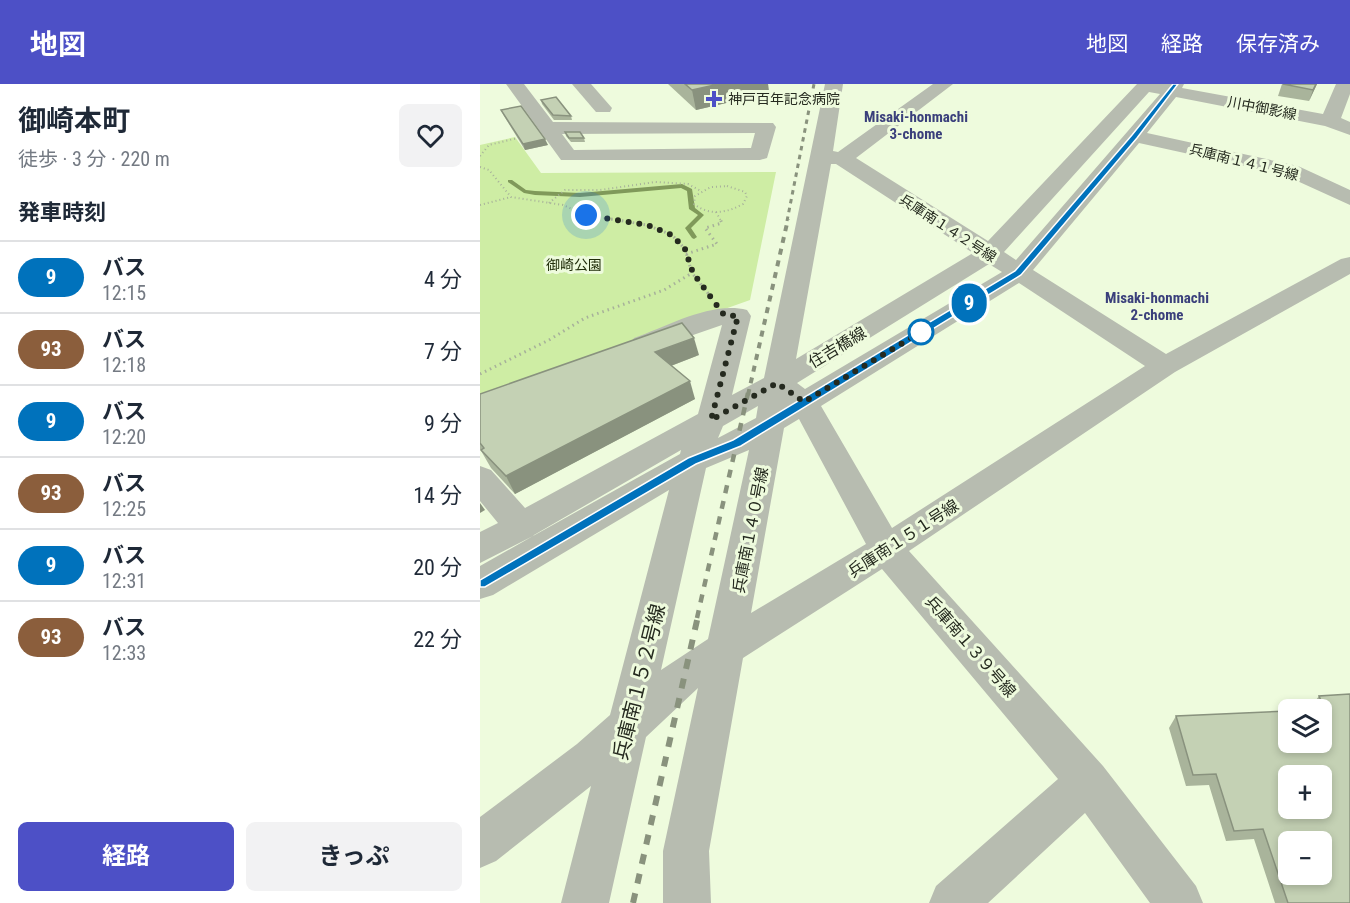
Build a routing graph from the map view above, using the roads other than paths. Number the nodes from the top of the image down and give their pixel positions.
1 (515, 84) edge
2 (581, 84) edge
3 (834, 84) edge
4 (944, 84) edge
5 (1345, 84) edge
6 (1157, 85) edge
7 (603, 108) dead end
8 (1344, 126) edge
9 (548, 129) junction
10 (1135, 136) junction
11 (831, 158) junction
12 (1350, 198) edge
13 (989, 254) junction
14 (1350, 264) edge
15 (1018, 273) junction
16 (624, 351) edge
17 (1166, 366) junction
18 (790, 393) junction
19 (711, 420) junction
20 (771, 422) junction
21 (692, 461) junction
22 (480, 478) edge
23 (520, 527) junction
24 (480, 549) edge
25 (886, 549) junction
26 (480, 584) edge
27 (725, 651) junction
28 (629, 723) junction
29 (1088, 781) junction
30 (480, 845) edge
31 (585, 903) edge
32 (687, 903) edge
33 (953, 903) edge
34 (1179, 903) edge

1 - 9 street
2 - 7 street
3 - 11 street
4 - 11 street
5 - 8 street
6 - 8 street, 川中御影線
6 - 10 street, 住吉橋線
6 - 13 street, 住吉橋線
9 - 9 street
10 - 12 street, 兵庫南１４１号線
10 - 15 street, 住吉橋線
11 - 13 street, 兵庫南１４２号線
11 - 18 street, 兵庫南１４０号線
13 - 15 street, 兵庫南１４２号線
13 - 18 street, 住吉橋線
14 - 17 street, 兵庫南１５１号線
15 - 17 street, 兵庫南１４２号線
15 - 18 street, 住吉橋線
16 - 19 street, 兵庫南１５２号線
17 - 25 street, 兵庫南１５１号線
18 - 19 street, 住吉橋線
18 - 20 street, 兵庫南１４０号線
18 - 25 street, 兵庫南１３９号線
19 - 21 street, 兵庫南１５２号線
19 - 23 street, 住吉橋線
20 - 21 street
20 - 27 street, 兵庫南１４０号線
21 - 26 street
21 - 28 street, 兵庫南１５２号線
22 - 23 street
23 - 24 street, 住吉橋線
25 - 27 street, 兵庫南１５１号線
25 - 29 street, 兵庫南１３９号線
27 - 28 street, 兵庫南１５１号線
27 - 32 street, 兵庫南１４０号線
28 - 30 street, 兵庫南１５１号線
28 - 31 street, 兵庫南１５２号線
29 - 33 street
29 - 34 street, 兵庫南１３９号線

